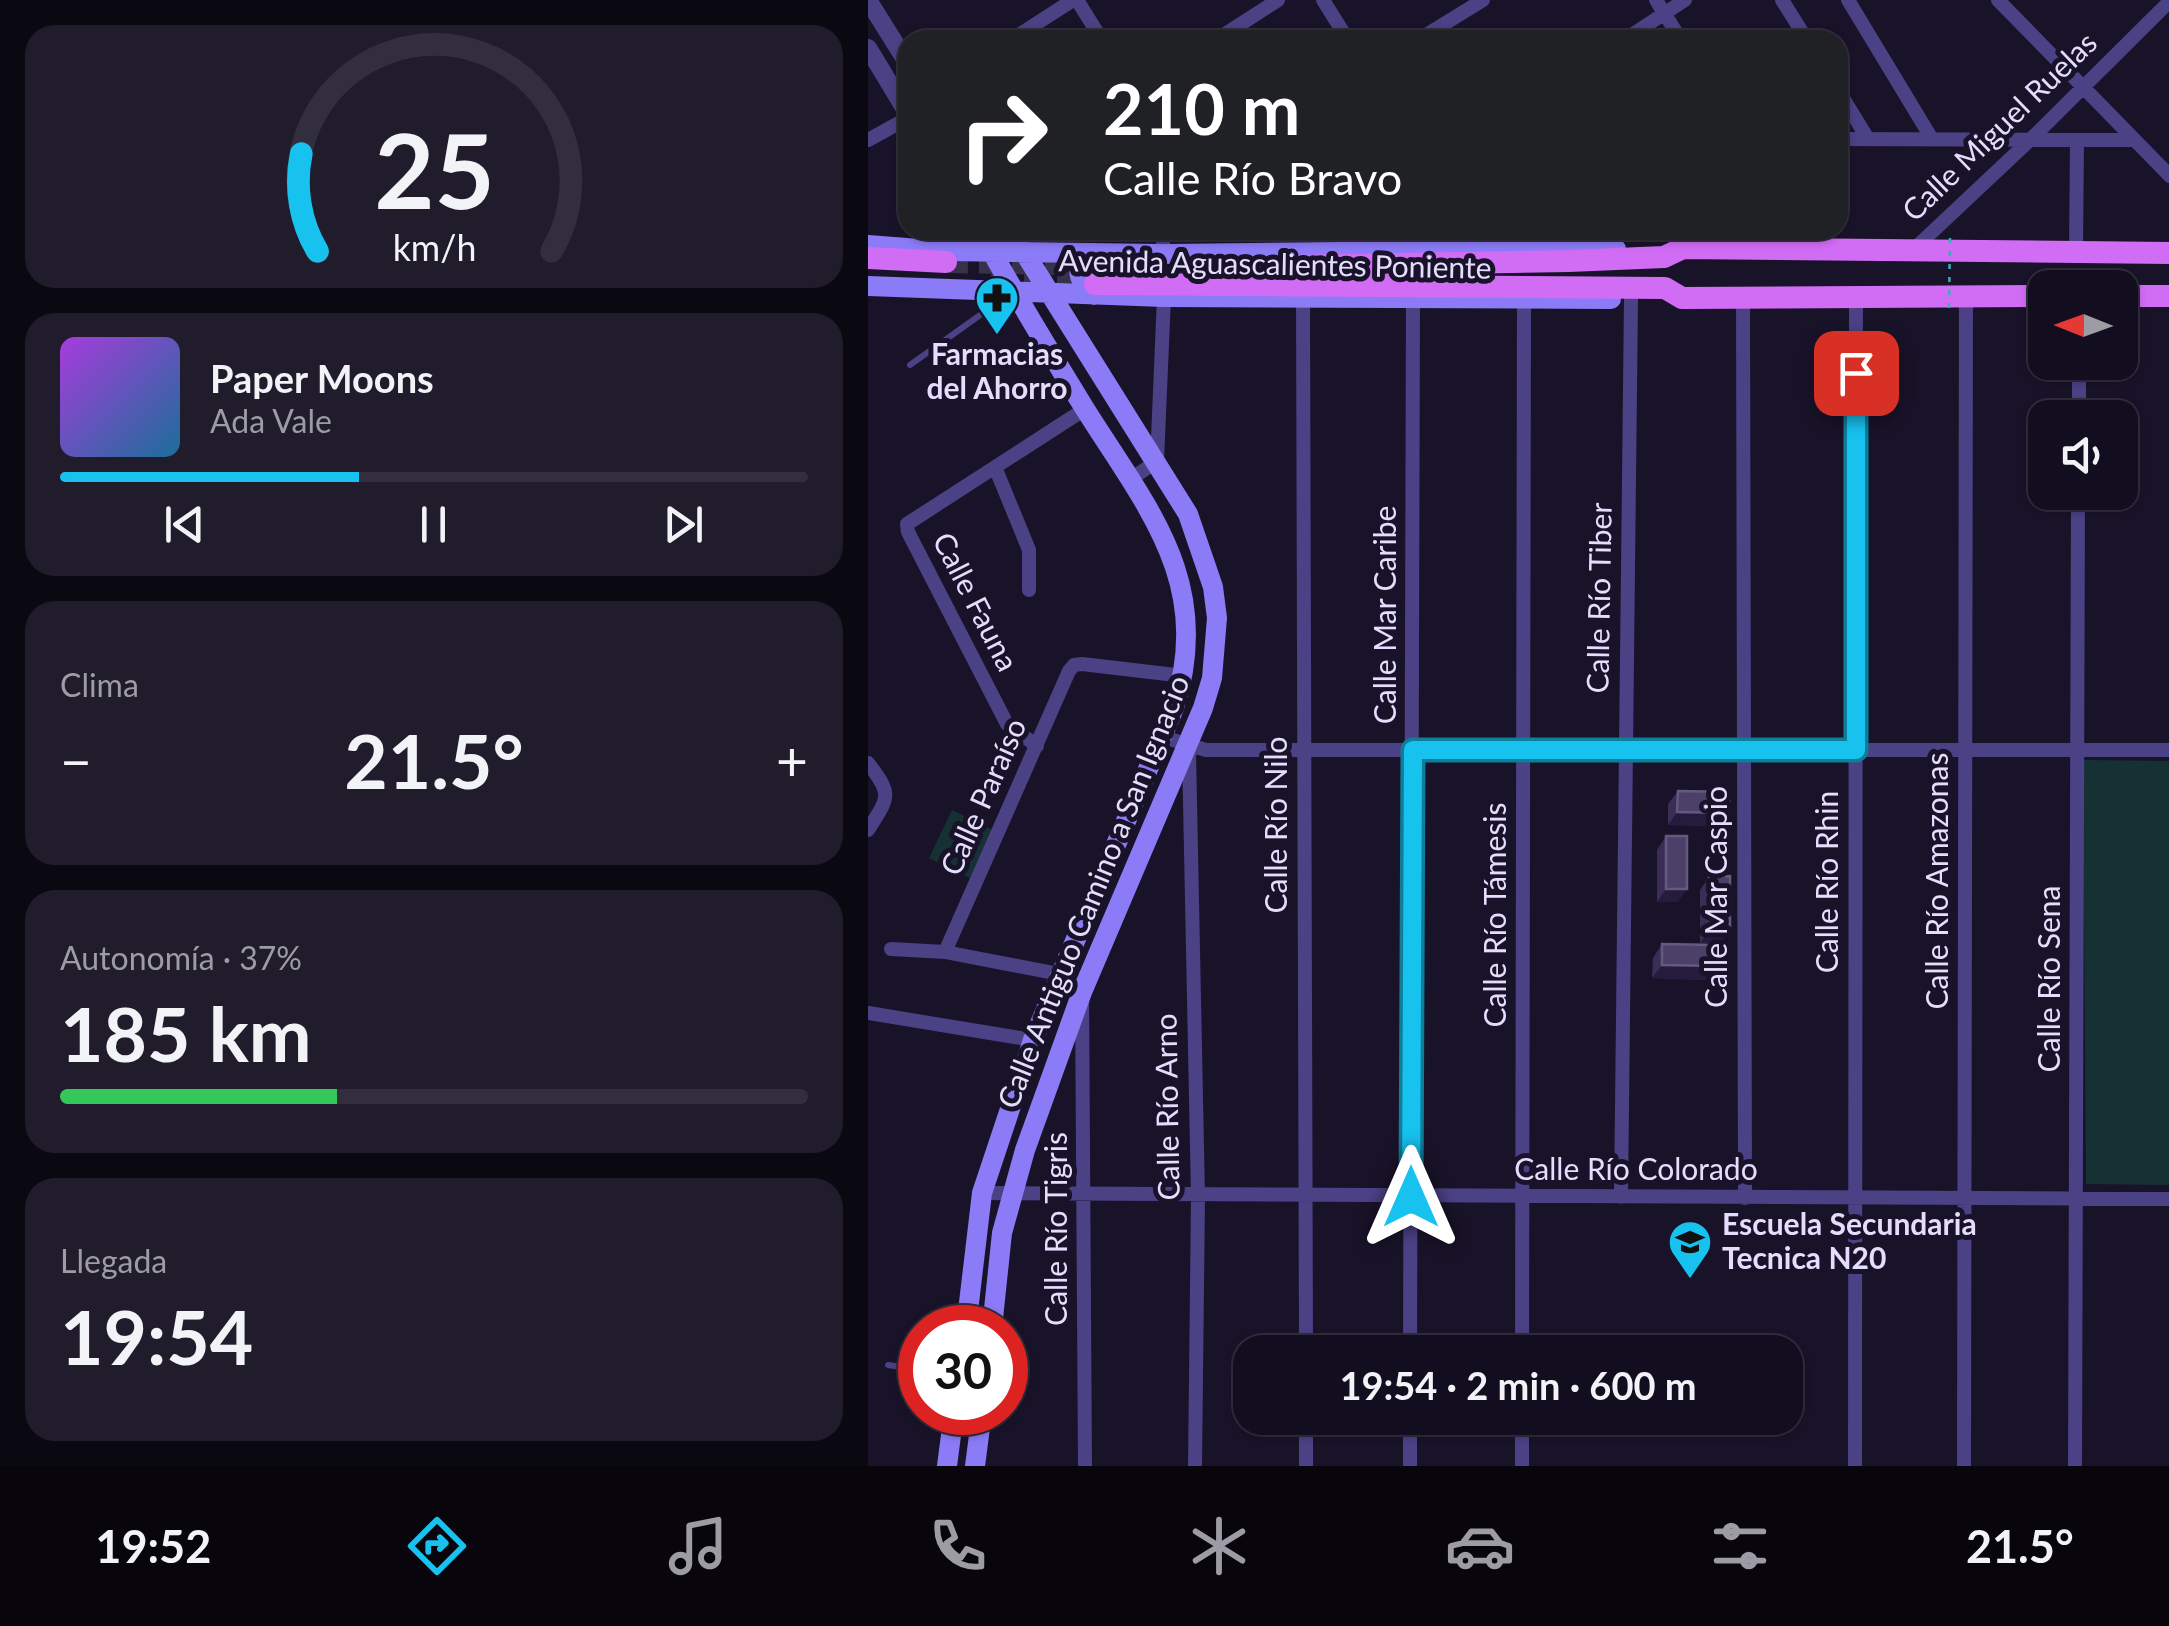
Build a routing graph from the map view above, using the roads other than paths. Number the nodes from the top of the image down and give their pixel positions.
1 (868, 0) edge
2 (1075, 0) edge
3 (1278, 0) edge
4 (1323, 0) edge
5 (1483, 0) edge
6 (1656, 0) edge
7 (1684, 0) edge
8 (1782, 0) edge
9 (1848, 0) edge
10 (1998, 0) edge
11 (2170, 1) edge
12 (1665, 14) junction
13 (1027, 30) edge
14 (1095, 30) edge
15 (1232, 30) edge
16 (1342, 30) edge
17 (1434, 30) edge
18 (1640, 30) edge
19 (1674, 30) edge
20 (1801, 30) edge
21 (868, 48) edge
22 (898, 48) edge
23 (2082, 86) junction
24 (898, 99) edge
25 (1848, 106) edge
26 (898, 122) edge
27 (1848, 139) edge
28 (1868, 139) junction
29 (1932, 139) junction
30 (868, 140) edge
31 (2030, 140) junction
32 (2076, 140) junction
33 (2134, 140) junction
34 (2170, 176) edge
35 (984, 240) edge
36 (1016, 240) edge
37 (1163, 240) edge
38 (1410, 240) edge
39 (1735, 240) edge
40 (1758, 240) edge
41 (868, 245) edge
42 (953, 248) edge
43 (1683, 248) junction
44 (1913, 250) junction
45 (2076, 251) junction
46 (992, 252) junction
47 (1024, 252) junction
48 (1094, 253) junction
49 (2170, 253) edge
50 (1163, 254) junction
51 (868, 258) edge
52 (1233, 267) tunnel mouth
53 (868, 286) edge
54 (955, 289) junction
55 (1094, 289) junction
56 (1013, 291) junction
57 (1049, 293) junction
58 (1743, 296) junction
59 (2138, 296) edge
60 (2170, 296) edge
61 (1164, 297) junction
62 (2028, 297) edge
63 (1303, 298) junction
64 (1414, 298) junction
65 (1524, 298) junction
66 (1682, 298) junction
67 (1856, 298) junction
68 (1631, 299) junction
69 (1958, 302) junction
70 (910, 365) dead end
71 (1085, 409) junction
72 (1156, 461) junction
73 (995, 467) junction
74 (1131, 479) junction
75 (2078, 510) edge
76 (1029, 590) dead end
77 (1184, 676) junction
78 (1163, 737) junction
79 (1037, 746) junction
80 (1188, 747) junction
81 (1305, 750) junction
82 (1413, 750) junction
83 (1523, 750) junction
84 (1626, 750) junction
85 (1745, 750) junction
86 (1856, 750) junction
87 (1966, 750) junction
88 (2078, 750) junction
89 (2170, 750) edge
90 (868, 763) edge
91 (868, 830) edge
92 (891, 949) dead end
93 (946, 952) junction
94 (1059, 974) junction
95 (1082, 992) junction
96 (868, 1013) edge
97 (1033, 1040) junction
98 (982, 1193) junction
99 (1010, 1194) junction
100 (1084, 1196) junction
101 (1198, 1196) junction
102 (1306, 1197) junction
103 (1411, 1197) junction
104 (1523, 1197) junction
105 (1621, 1198) junction
106 (1745, 1198) junction
107 (1855, 1198) junction
108 (1965, 1198) junction
109 (2076, 1198) junction
110 (2170, 1199) edge
111 (969, 1305) edge
112 (994, 1305) edge
113 (1306, 1335) edge
114 (1410, 1335) edge
115 (1522, 1335) edge
116 (888, 1364) dead end
117 (898, 1366) edge
118 (951, 1435) edge
119 (979, 1435) edge
120 (1306, 1435) edge
121 (1410, 1435) edge
122 (1522, 1435) edge
123 (947, 1466) edge
124 (975, 1466) edge
125 (1086, 1466) edge
126 (1195, 1466) edge
127 (1306, 1466) edge
128 (1410, 1466) edge
129 (1522, 1466) edge
130 (1855, 1466) edge
131 (1964, 1466) edge
132 (2075, 1466) edge

1 - 22 street
2 - 13 street
2 - 14 street
3 - 15 street
4 - 16 street
5 - 17 street
6 - 12 street
7 - 12 street
8 - 20 street
9 - 29 street
10 - 23 street
11 - 23 street, Calle Miguel Ruelas
12 - 18 street
12 - 19 street
21 - 24 street
23 - 31 street, Calle Miguel Ruelas
23 - 33 street
25 - 28 street
26 - 30 street
27 - 28 street
28 - 29 street
29 - 31 street
31 - 32 street
31 - 44 street, Calle Miguel Ruelas
32 - 33 street
32 - 45 street
33 - 34 street
35 - 46 street, Calle Antiguo Camino a San Ignacio
36 - 47 street, Calle Antiguo Camino a San Ignacio
37 - 50 street
38 - 43 main road, Avenida Aguascalientes Poniente
38 - 50 main road, Avenida Aguascalientes Poniente
39 - 43 main road, Avenida Aguascalientes Poniente
40 - 44 main road, Avenida Aguascalientes Poniente
41 - 42 main road
42 - 46 main road, Avenida Aguascalientes Poniente
42 - 51 main road, Avenida Aguascalientes Poniente
42 - 54 main road
43 - 52 main road, Avenida Aguascalientes Poniente
44 - 45 main road, Avenida Aguascalientes Poniente
45 - 49 main road, Avenida Aguascalientes Poniente
46 - 47 main road, Avenida Aguascalientes Poniente
46 - 56 main road, Calle Antiguo Camino a San Ignacio
47 - 48 main road, Avenida Aguascalientes Poniente
47 - 57 main road, Calle Antiguo Camino a San Ignacio
48 - 50 main road, Avenida Aguascalientes Poniente
48 - 55 main road
53 - 54 main road, Avenida Aguascalientes Poniente
54 - 56 main road, Avenida Aguascalientes Poniente
55 - 57 main road, Avenida Aguascalientes Poniente
55 - 61 main road, Avenida Aguascalientes Poniente
55 - 66 main road, Avenida Aguascalientes Poniente
56 - 57 main road, Avenida Aguascalientes Poniente
56 - 70 lane
56 - 71 main road, Calle Antiguo Camino a San Ignacio
57 - 72 main road, Calle Antiguo Camino a San Ignacio
58 - 66 main road, Avenida Aguascalientes Poniente
58 - 67 main road, Avenida Aguascalientes Poniente
58 - 85 street, Calle Mar Caspio
59 - 60 main road
61 - 63 main road, Avenida Aguascalientes Poniente
61 - 72 street
62 - 69 main road, Avenida Aguascalientes Poniente
63 - 64 main road, Avenida Aguascalientes Poniente
63 - 81 street, Calle Río Nilo
64 - 65 main road, Avenida Aguascalientes Poniente
64 - 82 street, Calle Mar Caribe
65 - 68 main road, Avenida Aguascalientes Poniente
65 - 83 street, Calle Río Támesis
66 - 68 main road, Avenida Aguascalientes Poniente
67 - 69 main road, Avenida Aguascalientes Poniente
67 - 86 street, Calle Río Rhin
68 - 84 street, Calle Río Tiber
69 - 87 street, Calle Río Amazonas
71 - 73 street
71 - 74 main road, Calle Antiguo Camino a San Ignacio
72 - 74 street
72 - 80 main road, Calle Antiguo Camino a San Ignacio
73 - 76 street
73 - 79 street, Calle Fauna
74 - 77 main road, Calle Antiguo Camino a San Ignacio
75 - 88 street, Calle Río Sena
77 - 78 main road, Calle Antiguo Camino a San Ignacio
77 - 79 street, Calle Paraíso
78 - 80 street
78 - 94 main road, Calle Antiguo Camino a San Ignacio
79 - 93 street, Calle Paraíso
80 - 81 street
80 - 95 main road, Calle Antiguo Camino a San Ignacio
80 - 101 street, Calle Río Arno
81 - 82 street
81 - 102 street, Calle Río Nilo
82 - 83 street
82 - 103 street, Calle Mar Caribe
83 - 84 street
83 - 104 street, Calle Río Támesis
84 - 85 street
84 - 105 street, Calle Río Tiber
85 - 86 street
85 - 106 street, Calle Mar Caspio
86 - 87 street
86 - 107 street, Calle Río Rhin
87 - 88 street
87 - 108 street, Calle Río Amazonas
88 - 89 street
88 - 109 street, Calle Río Sena
90 - 91 street
92 - 93 street
93 - 94 street
94 - 95 street
94 - 97 main road, Calle Antiguo Camino a San Ignacio
95 - 99 main road, Calle Antiguo Camino a San Ignacio
95 - 100 street, Calle Río Tigris
96 - 97 street
97 - 98 main road, Calle Antiguo Camino a San Ignacio
98 - 99 street, Calle Río Colorado
98 - 111 main road, Calle Antiguo Camino a San Ignacio
99 - 100 street, Calle Río Colorado
99 - 112 main road, Calle Antiguo Camino a San Ignacio
100 - 101 street, Calle Río Colorado
100 - 125 street, Calle Río Tigris
101 - 102 street, Calle Río Colorado
101 - 126 street, Calle Río Arno
102 - 103 street, Calle Río Colorado
102 - 113 street, Calle Río Nilo
103 - 104 street, Calle Río Colorado
103 - 114 street, Calle Mar Caribe
104 - 105 street, Calle Río Colorado
104 - 115 street, Calle Río Támesis
105 - 106 street, Calle Río Colorado
106 - 107 street, Calle Río Colorado
107 - 108 street, Calle Río Colorado
107 - 130 street, Calle Río Rhin
108 - 109 street, Calle Río Colorado
108 - 131 street, Calle Río Amazonas
109 - 110 street, Calle Río Colorado
109 - 132 street, Calle Río Sena
116 - 117 lane
118 - 123 main road
119 - 124 main road
120 - 127 street
121 - 128 street
122 - 129 street

